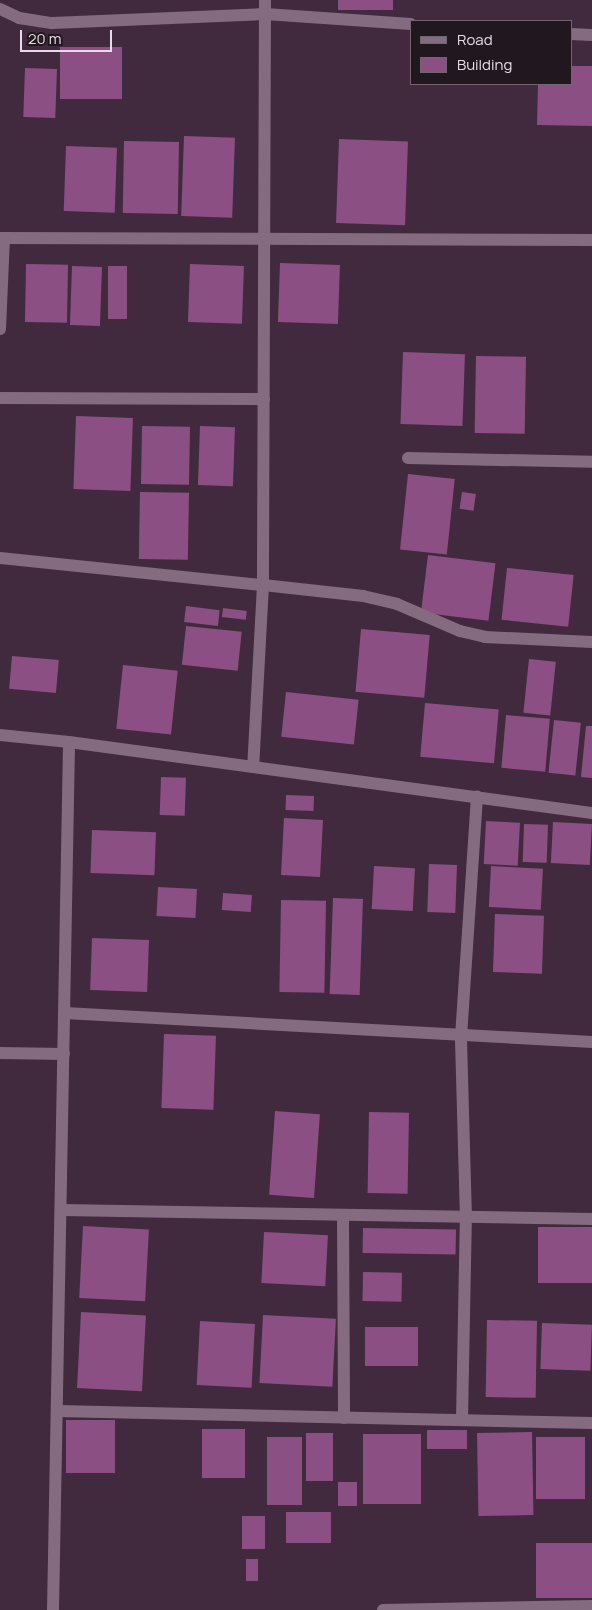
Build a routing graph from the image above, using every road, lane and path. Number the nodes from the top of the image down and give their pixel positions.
1 (265, 0) edge
2 (0, 9) edge
3 (265, 14) junction
4 (410, 24) edge
5 (572, 34) edge
6 (592, 35) edge
7 (266, 237) junction
8 (2, 238) edge
9 (592, 240) edge
10 (0, 329) edge
11 (0, 398) edge
12 (264, 399) junction
13 (408, 458) dead end
14 (592, 462) edge
15 (0, 558) edge
16 (263, 585) junction
17 (592, 642) edge
18 (0, 735) edge
19 (69, 742) junction
20 (253, 767) junction
21 (477, 797) junction
22 (592, 813) edge
23 (65, 1013) junction
24 (461, 1037) junction
25 (592, 1042) edge
26 (0, 1053) edge
27 (64, 1054) junction
28 (62, 1210) junction
29 (343, 1216) junction
30 (466, 1219) junction
31 (592, 1219) edge
32 (58, 1411) junction
33 (344, 1418) junction
34 (462, 1420) junction
35 (592, 1423) edge
36 (592, 1606) edge
37 (53, 1610) edge
38 (383, 1610) edge

1 - 3 street
2 - 3 street
3 - 4 street
3 - 7 street
5 - 6 street
7 - 8 street
7 - 9 street
7 - 12 street
8 - 10 street
11 - 12 street
12 - 16 street
13 - 14 street
15 - 16 street
16 - 17 street
16 - 20 street
18 - 19 street
19 - 20 street
19 - 23 street
20 - 21 street
21 - 22 street
21 - 24 street
23 - 24 street
23 - 27 street
24 - 25 street
24 - 30 street
26 - 27 street
27 - 28 street
28 - 29 street
28 - 32 street
29 - 30 street
29 - 33 street
30 - 31 street
30 - 34 street
32 - 33 street
32 - 37 street
33 - 34 street
34 - 35 street
36 - 38 street

